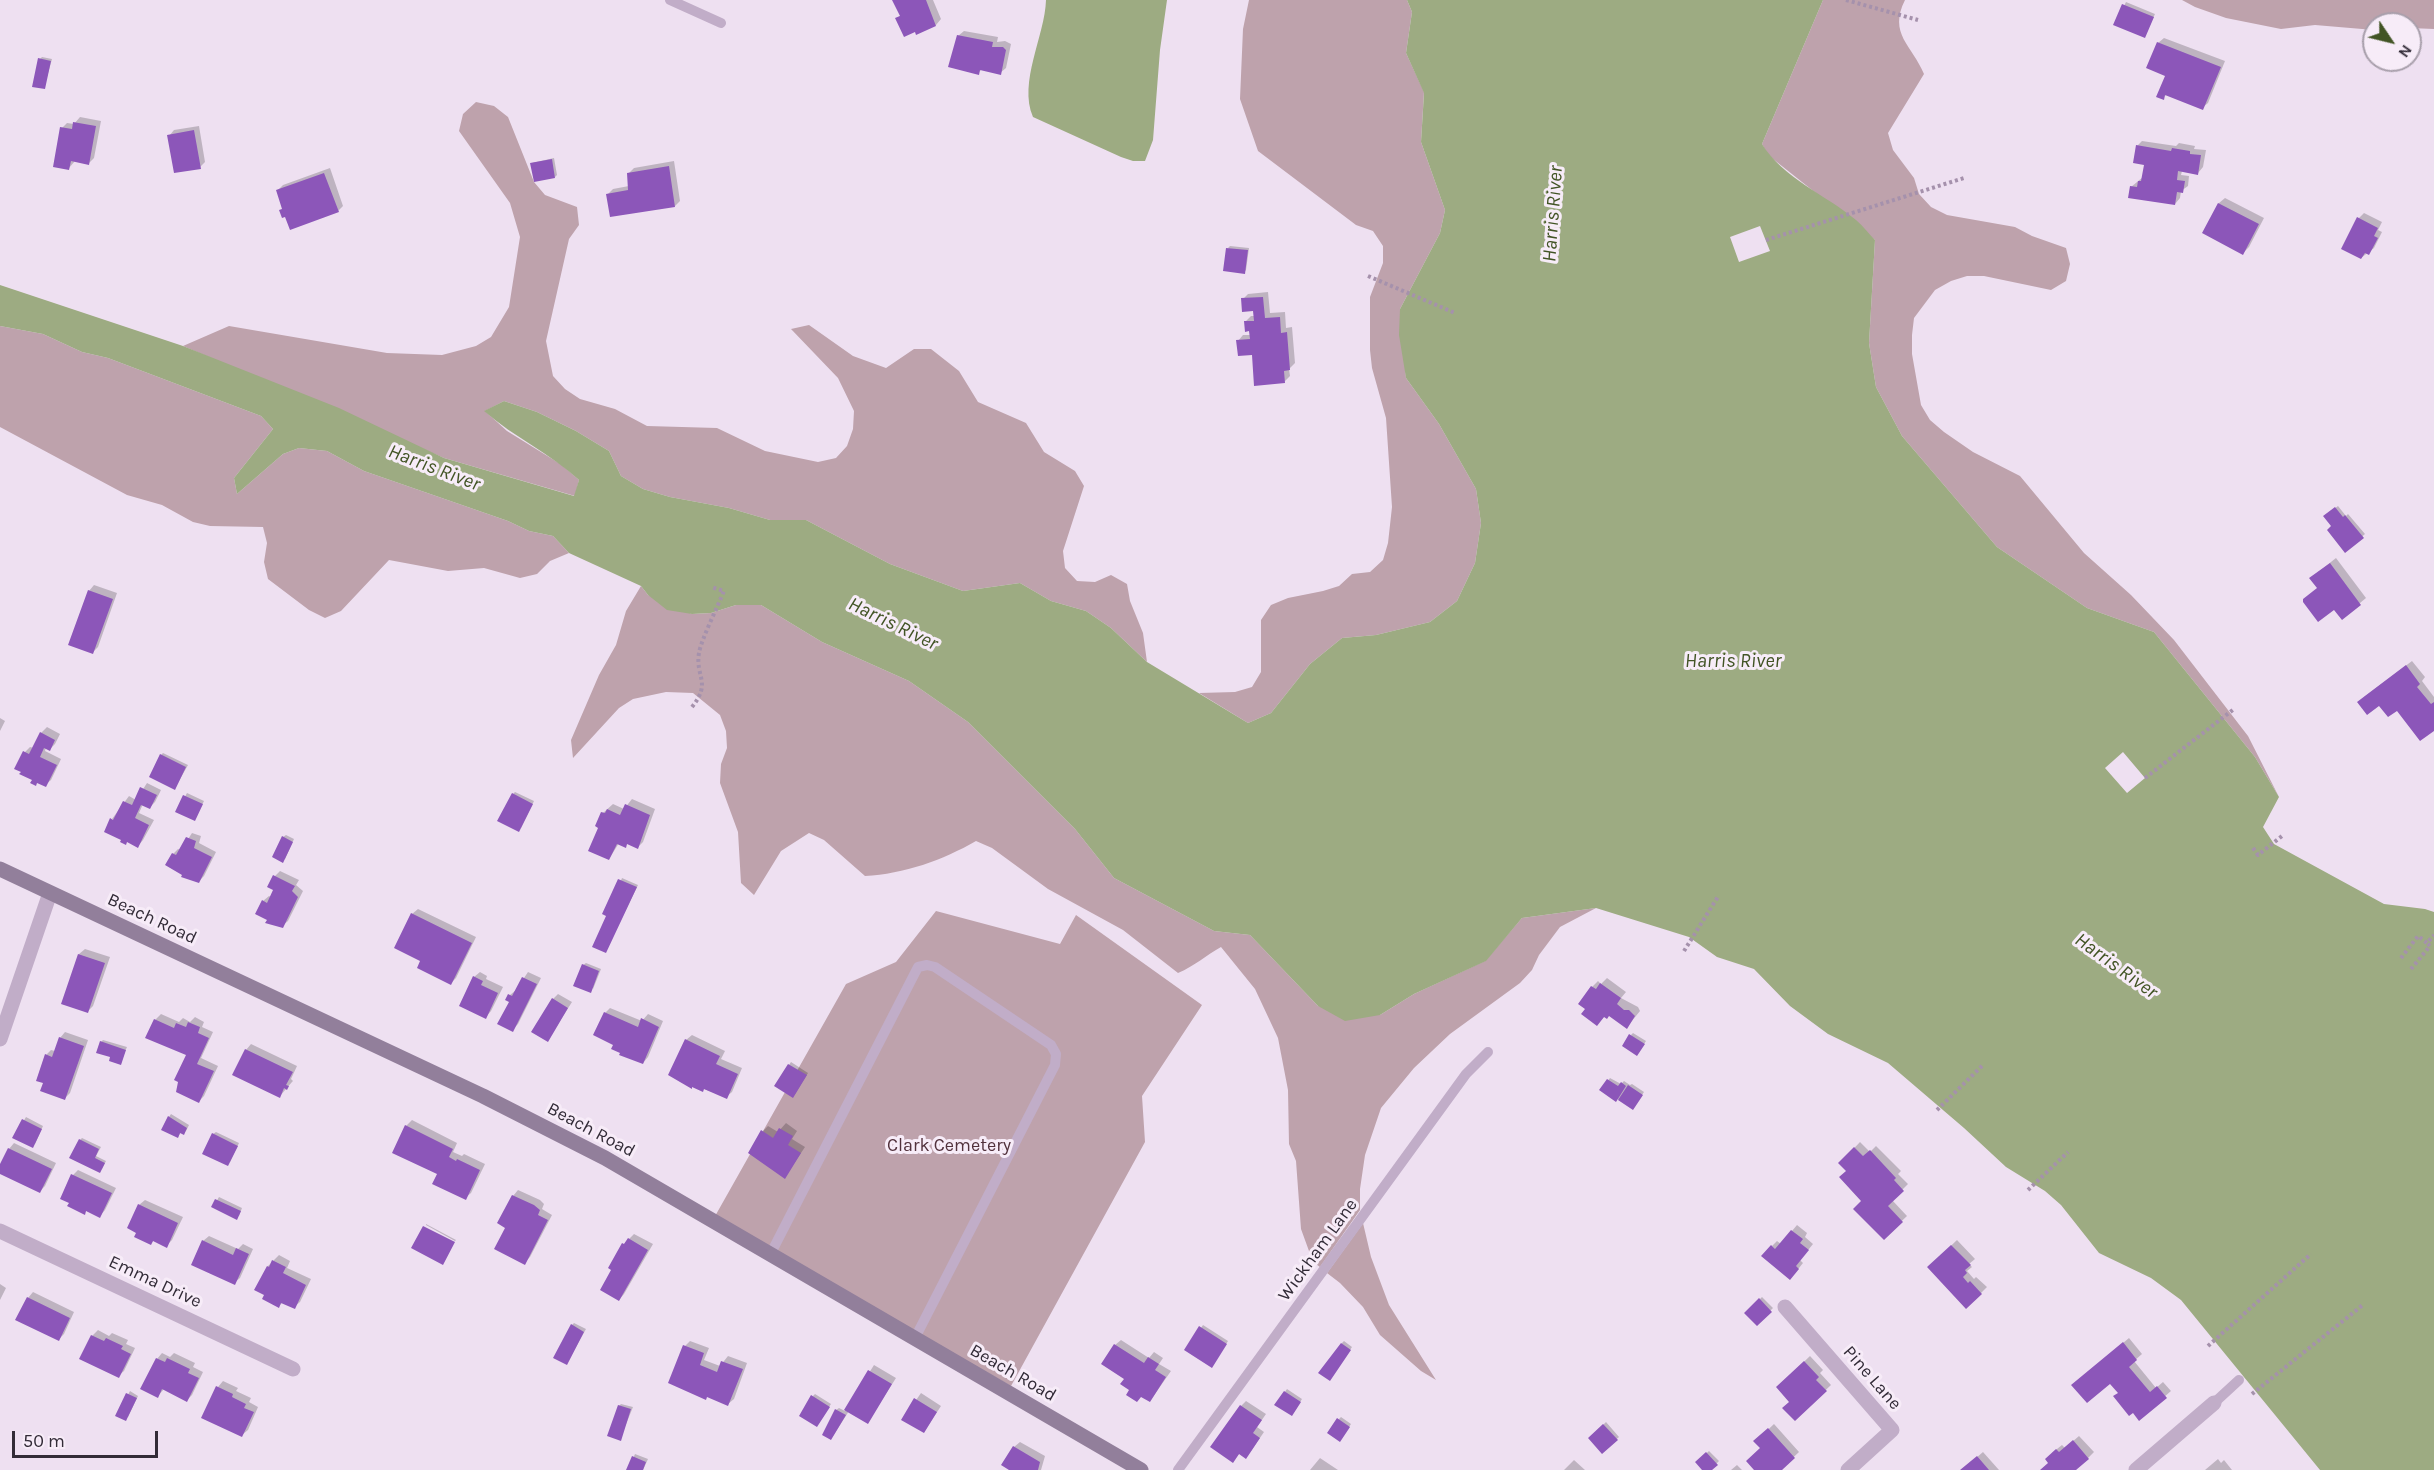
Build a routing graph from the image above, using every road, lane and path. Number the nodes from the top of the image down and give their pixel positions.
1 (670, 0) edge
2 (1846, 0) edge
3 (1918, 20) dead end
4 (721, 23) dead end
5 (1964, 178) dead end
6 (1766, 240) dead end
7 (1368, 276) dead end
8 (1455, 313) dead end
9 (711, 587) dead end
10 (693, 707) dead end
11 (2234, 709) dead end
12 (2145, 778) dead end
13 (2282, 836) dead end
14 (2253, 848) dead end
15 (0, 869) edge
16 (50, 893) junction
17 (1719, 895) dead end
18 (2434, 935) edge
19 (2427, 943) junction
20 (1684, 951) dead end
21 (2401, 958) dead end
22 (2411, 969) dead end
23 (0, 1039) edge
24 (1488, 1052) dead end
25 (1984, 1064) dead end
26 (1937, 1110) dead end
27 (2068, 1152) dead end
28 (2028, 1190) dead end
29 (0, 1231) edge
30 (2311, 1254) dead end
31 (770, 1255) junction
32 (2364, 1304) dead end
33 (1785, 1307) dead end
34 (915, 1338) junction
35 (2208, 1346) dead end
36 (293, 1369) dead end
37 (2239, 1380) dead end
38 (2252, 1394) dead end
39 (2214, 1403) joint
40 (1141, 1470) edge
41 (1178, 1470) edge
42 (1848, 1470) edge
43 (2136, 1470) edge

1 - 4 lane
2 - 3 path
5 - 6 path
7 - 8 path
9 - 10 path
11 - 12 path
13 - 14 path
15 - 16 street, Beach Road
16 - 23 street
16 - 31 street, Beach Road
17 - 20 path
18 - 19 path
19 - 21 path
19 - 22 path
24 - 41 lane, Wickham Lane
25 - 26 path
27 - 28 path
29 - 36 street, Emma Drive
30 - 35 path
31 - 34 street, Beach Road
31 - 34 lane
32 - 38 path
33 - 42 street, Pine Lane
34 - 40 street, Beach Road
37 - 39 lane
39 - 43 street

